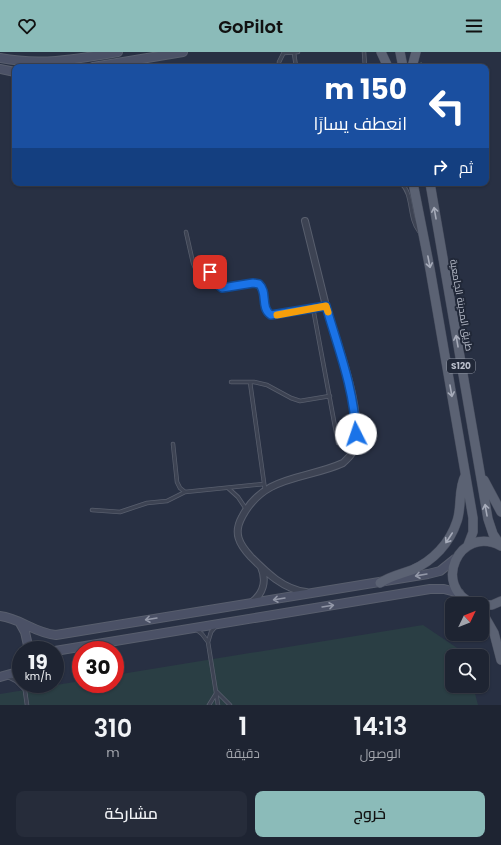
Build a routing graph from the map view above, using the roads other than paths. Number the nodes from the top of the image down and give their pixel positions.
1 (118, 52) edge
2 (183, 52) edge
3 (296, 52) edge
4 (362, 52) edge
5 (381, 52) edge
6 (389, 52) edge
7 (400, 52) edge
8 (409, 52) edge
9 (416, 52) edge
10 (284, 53) edge
11 (0, 58) edge
12 (111, 64) edge
13 (279, 64) edge
14 (296, 64) edge
15 (365, 64) edge
16 (388, 64) edge
17 (390, 64) edge
18 (402, 64) edge
19 (411, 64) edge
20 (413, 64) edge
21 (0, 69) edge
22 (12, 71) edge
23 (403, 186) edge
24 (414, 186) edge
25 (431, 186) edge
26 (306, 221) dead end
27 (186, 232) dead end
28 (423, 234) junction
29 (326, 306) junction
30 (313, 308) junction
31 (231, 382) dead end
32 (250, 382) junction
33 (330, 396) junction
34 (173, 444) dead end
35 (338, 444) dead end
36 (466, 475) junction
37 (480, 475) junction
38 (265, 487) junction
39 (228, 488) junction
40 (185, 492) junction
41 (92, 510) dead end
42 (246, 510) junction
43 (501, 512) edge
44 (468, 546) junction
45 (501, 546) edge
46 (455, 559) junction
47 (260, 566) junction
48 (380, 583) junction
49 (313, 593) junction
50 (459, 593) junction
51 (464, 597) edge
52 (501, 601) edge
53 (251, 603) junction
54 (489, 605) edge
55 (0, 616) edge
56 (19, 623) junction
57 (218, 624) junction
58 (489, 624) edge
59 (194, 628) junction
60 (27, 641) edge
61 (208, 642) junction
62 (64, 650) edge
63 (501, 660) edge
64 (12, 672) edge
65 (2, 677) edge
66 (12, 680) edge
67 (217, 692) junction
68 (25, 693) edge
69 (27, 705) edge
70 (208, 705) edge
71 (218, 705) edge
72 (230, 705) edge

1 - 11 street
2 - 12 street
3 - 10 lane
3 - 14 lane
4 - 15 lane
5 - 16 main road
6 - 17 main road
7 - 18 main road
8 - 19 main road
9 - 20 main road
10 - 13 lane
21 - 22 street
23 - 28 lane
24 - 28 main road, S120
37 -> 25 main road, طريق المدينة الجامعية / S120
26 - 29 street
27 - 30 lane
28 -> 36 main road, S120
29 - 30 lane
29 - 38 street
30 - 33 lane
31 - 32 lane
32 - 33 lane
32 - 38 lane
33 - 35 lane
34 - 40 lane
36 - 44 main road, S120
36 -> 48 main road
37 - 43 main road
45 -> 37 main road, طريق المدينة الجامعية / S120
38 - 39 lane
38 - 42 street
39 - 40 lane
39 - 42 lane
40 - 41 lane
42 - 47 street
44 - 45 main road
44 - 46 main road
46 -> 48 street
46 - 50 main road
47 - 49 street
47 - 53 street
48 - 49 street
49 -> 53 street
50 - 51 main road
57 -> 50 street
52 - 54 main road
53 -> 56 street
55 - 56 street
56 - 60 street
57 - 59 street
57 - 61 lane
58 - 63 main road
59 - 61 lane
59 - 62 street
61 - 67 lane
64 - 65 street
65 - 66 lane
67 - 70 lane
67 - 71 lane
67 - 72 lane
68 - 69 lane

